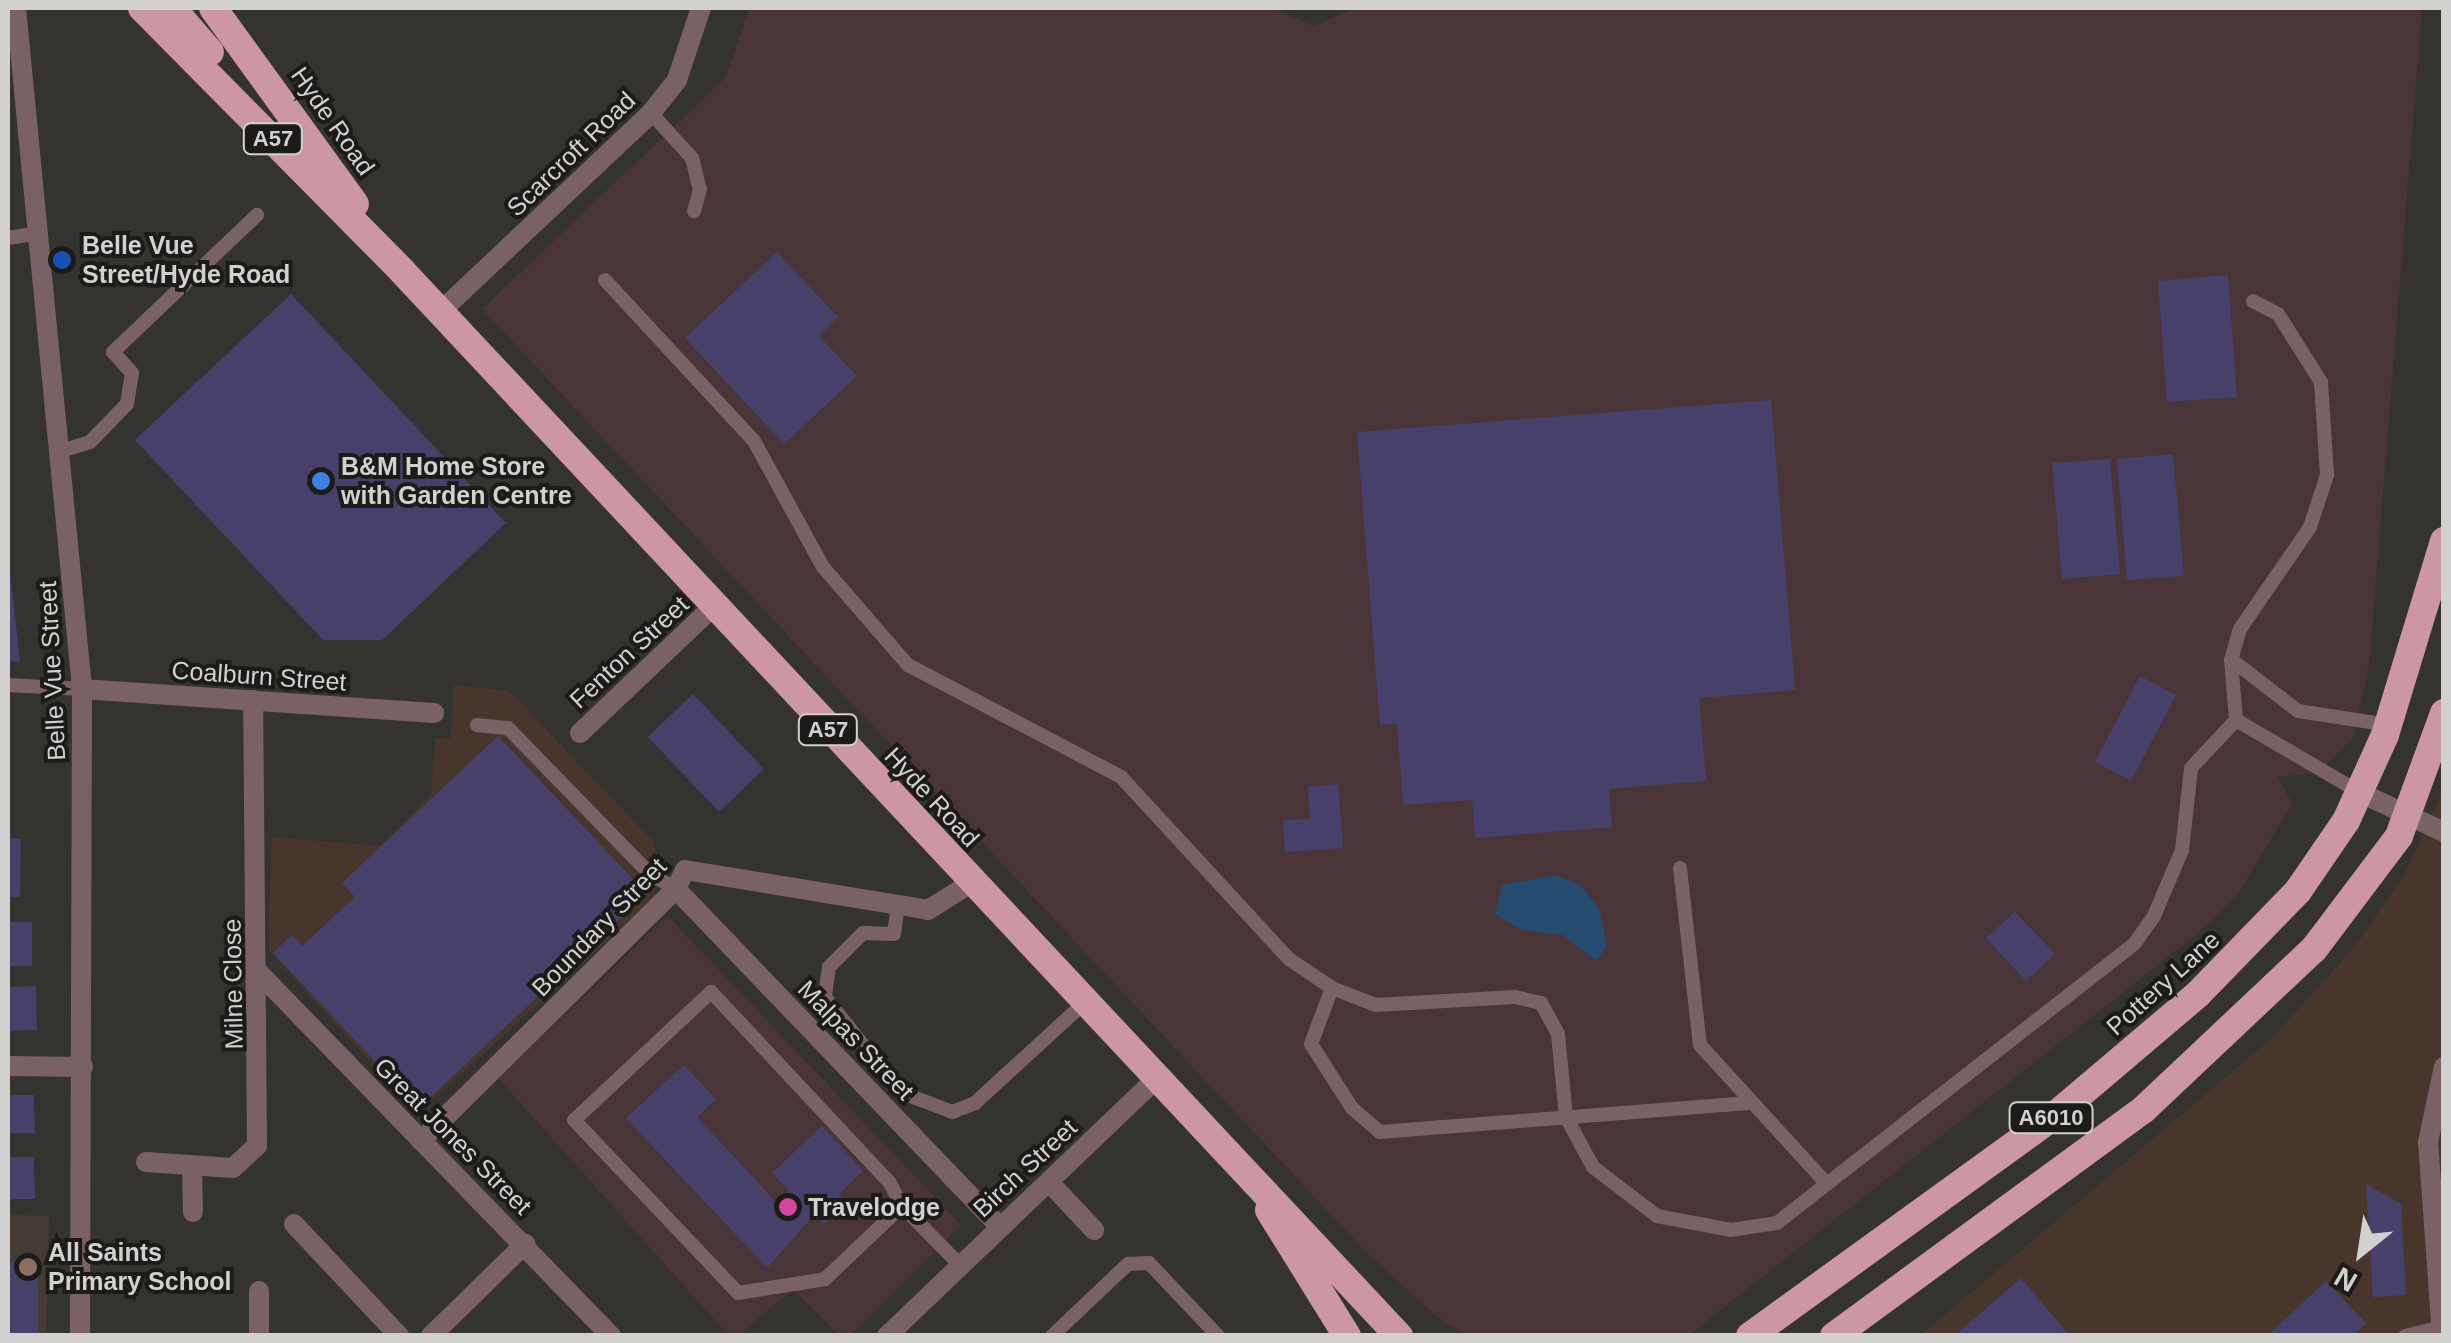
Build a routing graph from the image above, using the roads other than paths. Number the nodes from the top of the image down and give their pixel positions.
1 (16, 8) edge
2 (142, 8) edge
3 (172, 8) edge
4 (213, 8) edge
5 (701, 8) edge
6 (651, 113) junction
7 (262, 128) junction
8 (694, 211) dead end
9 (257, 215) dead end
10 (40, 233) junction
11 (8, 238) edge
12 (402, 271) junction
13 (605, 280) dead end
14 (2253, 301) dead end
15 (440, 312) junction
16 (64, 450) junction
17 (2444, 541) edge
18 (713, 608) junction
19 (2231, 660) junction
20 (8, 684) edge
21 (82, 688) junction
22 (253, 700) junction
23 (434, 713) dead end
24 (2444, 713) edge
25 (2236, 720) junction
26 (2390, 724) junction
27 (477, 725) dead end
28 (580, 733) dead end
29 (2361, 793) junction
30 (2408, 814) junction
31 (2444, 832) edge
32 (1680, 868) dead end
33 (971, 883) junction
34 (676, 889) junction
35 (898, 905) junction
36 (259, 973) junction
37 (1332, 988) junction
38 (1084, 1002) junction
39 (8, 1066) edge
40 (83, 1067) junction
41 (2444, 1067) edge
42 (1155, 1080) junction
43 (1749, 1103) junction
44 (1566, 1116) junction
45 (421, 1141) junction
46 (146, 1162) dead end
47 (192, 1166) junction
48 (1049, 1182) junction
49 (1826, 1182) junction
50 (1256, 1188) junction
51 (902, 1206) junction
52 (193, 1212) dead end
53 (294, 1224) dead end
54 (1000, 1226) junction
55 (1094, 1230) dead end
56 (525, 1244) junction
57 (2440, 1246) edge
58 (959, 1264) junction
59 (260, 1291) dead end
60 (1365, 1298) junction
61 (2441, 1331) edge
62 (80, 1336) edge
63 (259, 1336) edge
64 (399, 1336) edge
65 (431, 1336) edge
66 (610, 1336) edge
67 (887, 1336) edge
68 (1052, 1336) edge
69 (1218, 1336) edge
70 (1346, 1336) edge
71 (1383, 1336) edge
72 (1399, 1336) edge
73 (1750, 1336) edge
74 (1834, 1336) edge
75 (2404, 1336) edge

1 - 10 street, Belle Vue Street
2 - 7 highway, Hyde Road / A57
3 - 7 highway, Hyde Road / A57
4 - 12 highway, Hyde Road / A57
5 - 6 street, Scarcroft Road
6 - 8 lane
6 - 15 street, Scarcroft Road
7 - 12 highway, Hyde Road / A57
9 - 16 lane
10 - 11 lane
10 - 16 street, Belle Vue Street
12 - 15 highway, Hyde Road / A57
13 - 37 lane
14 - 19 lane
15 - 18 highway, Hyde Road / A57
16 - 21 street, Belle Vue Street
17 - 26 highway, Pottery Lane / A6010
18 - 28 street, Fenton Street
18 - 33 highway, Hyde Road / A57
19 - 25 lane
19 - 26 lane
20 - 21 lane
21 - 22 street, Coalburn Street
21 - 40 street, Belle Vue Street
22 - 23 street, Coalburn Street
22 - 36 street, Milne Close
24 - 30 highway, A6010
25 - 29 lane
25 - 49 lane
26 - 29 highway, Pottery Lane / A6010
27 - 34 lane
29 - 30 street
29 - 73 highway, Pottery Lane / A6010
30 - 31 street
30 - 74 highway, A6010
32 - 43 lane
33 - 35 street, Boundary Street
33 - 38 highway, Hyde Road / A57
34 - 35 street, Boundary Street
34 - 45 street, Boundary Street
34 - 54 street, Malpas Street
35 - 38 lane
36 - 45 street, Great Jones Street
36 - 47 street, Milne Close
37 - 44 lane
37 - 44 lane
38 - 42 highway, Hyde Road / A57
39 - 40 street
40 - 62 street, Belle Vue Street
41 - 57 street
42 - 48 street, Birch Street
42 - 50 highway, Hyde Road / A57
43 - 44 lane
43 - 49 lane
44 - 49 lane
45 - 56 street, Great Jones Street
46 - 47 street, Milne Close
47 - 52 street
48 - 54 street, Birch Street
48 - 55 street
50 - 60 highway, Hyde Road / A57
50 - 70 highway, Hyde Road / A57
51 - 51 lane
51 - 58 lane
53 - 64 street
54 - 58 street, Birch Street
56 - 65 street
56 - 66 street, Great Jones Street
57 - 61 street
58 - 67 street, Birch Street
59 - 63 street
60 - 71 highway, A57
60 - 72 highway, Hyde Road / A57
61 - 75 lane
68 - 69 lane

